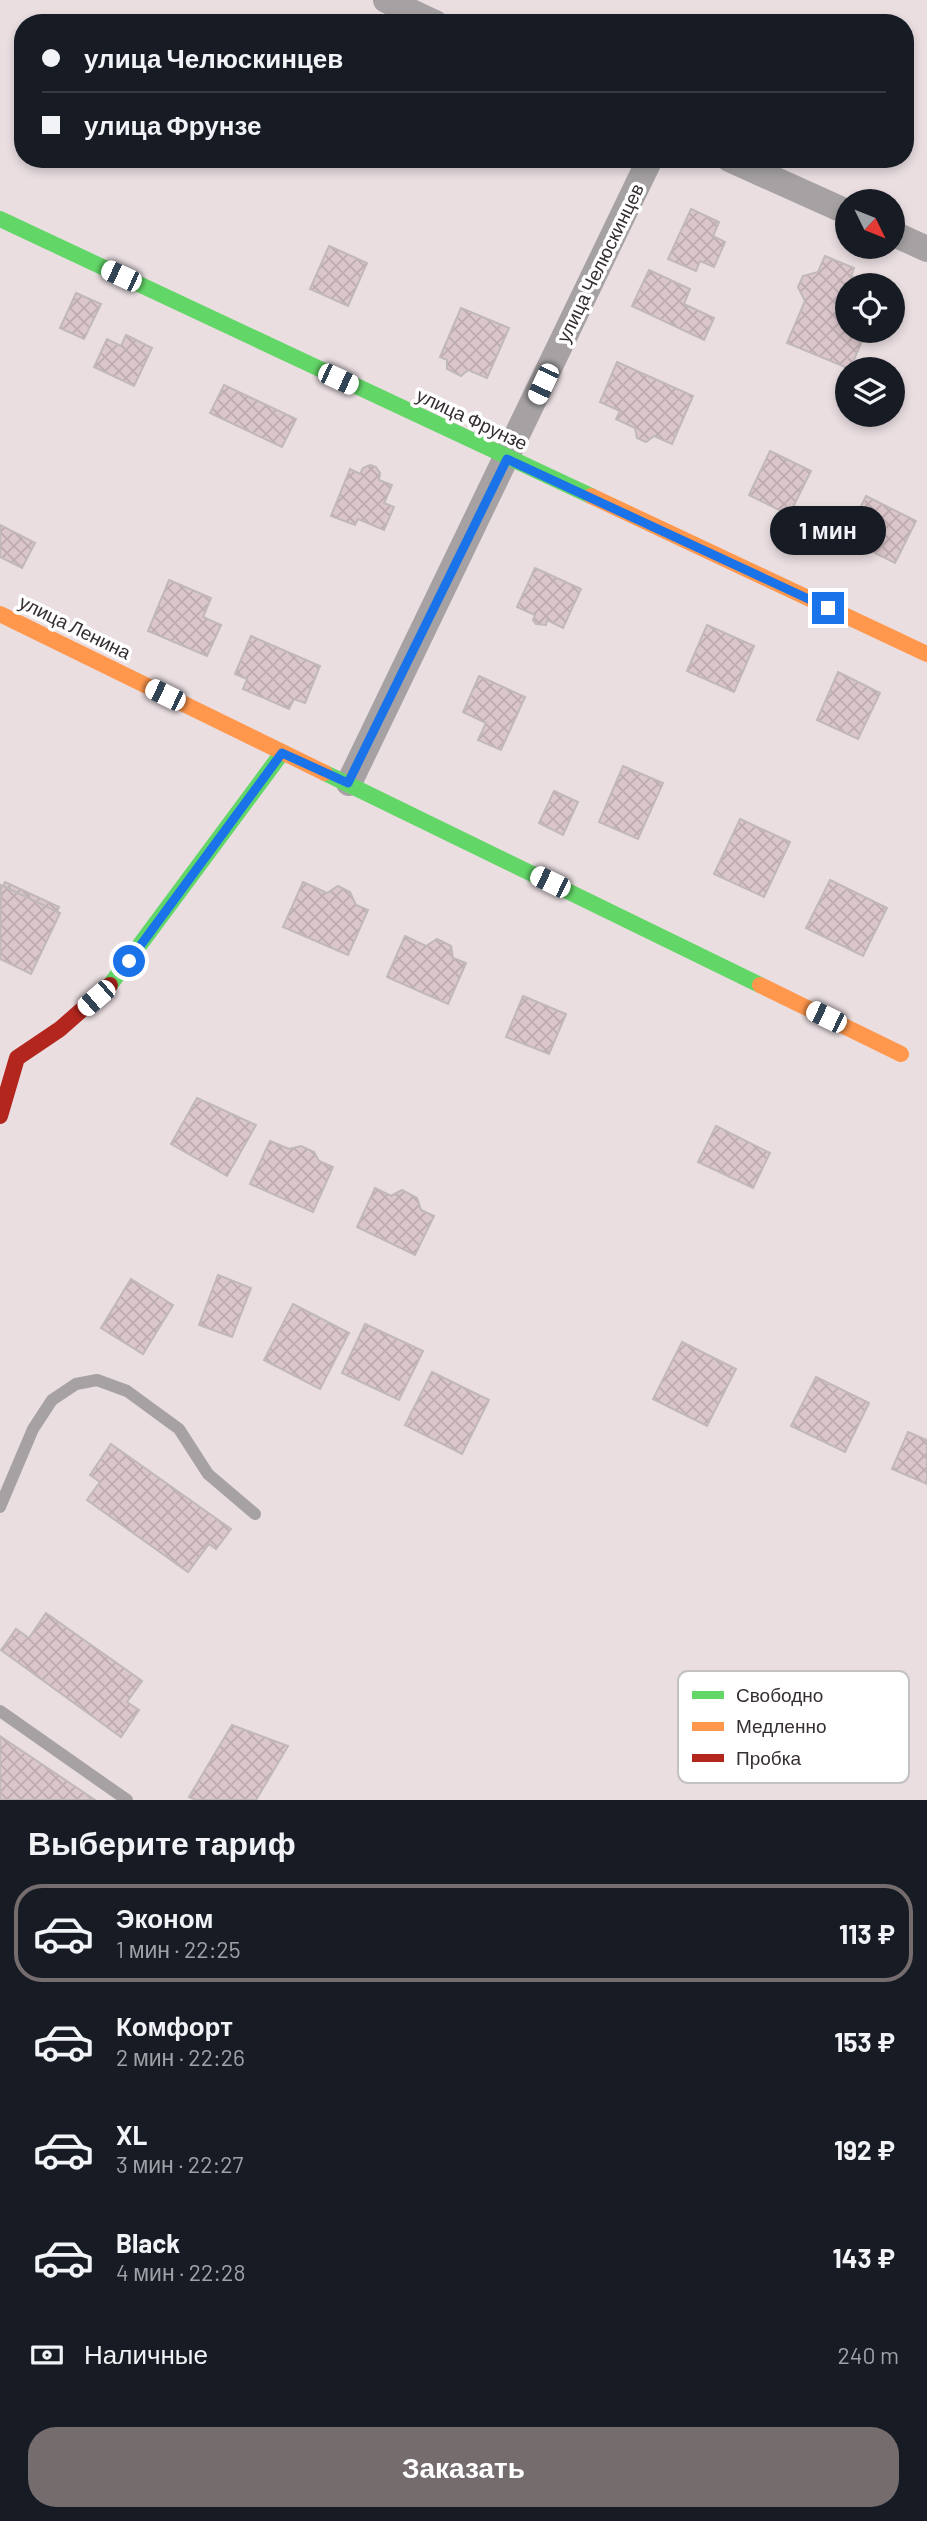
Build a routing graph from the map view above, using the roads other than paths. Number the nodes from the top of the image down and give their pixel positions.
1 (386, 0) edge
2 (416, 14) edge
3 (646, 168) edge
4 (749, 168) edge
5 (835, 207) edge
6 (0, 219) edge
7 (905, 239) edge
8 (927, 248) edge
9 (507, 459) junction
10 (0, 614) edge
11 (927, 654) edge
12 (282, 753) junction
13 (348, 783) junction
14 (901, 1054) dead end
15 (9, 1055) edge
16 (0, 1116) edge
17 (0, 1507) edge
18 (255, 1514) dead end
19 (0, 1711) edge
20 (127, 1800) edge

1 - 2 street
3 - 9 street, улица Челюскинцев
4 - 5 street
6 - 9 street, улица Фрунзе
7 - 8 street
9 - 11 street, улица Фрунзе
9 - 13 street, улица Челюскинцев
10 - 12 street, улица Ленина
12 - 13 street, улица Ленина
12 - 15 street
13 - 14 street, улица Ленина
15 - 16 street
17 - 18 lane
19 - 20 lane

